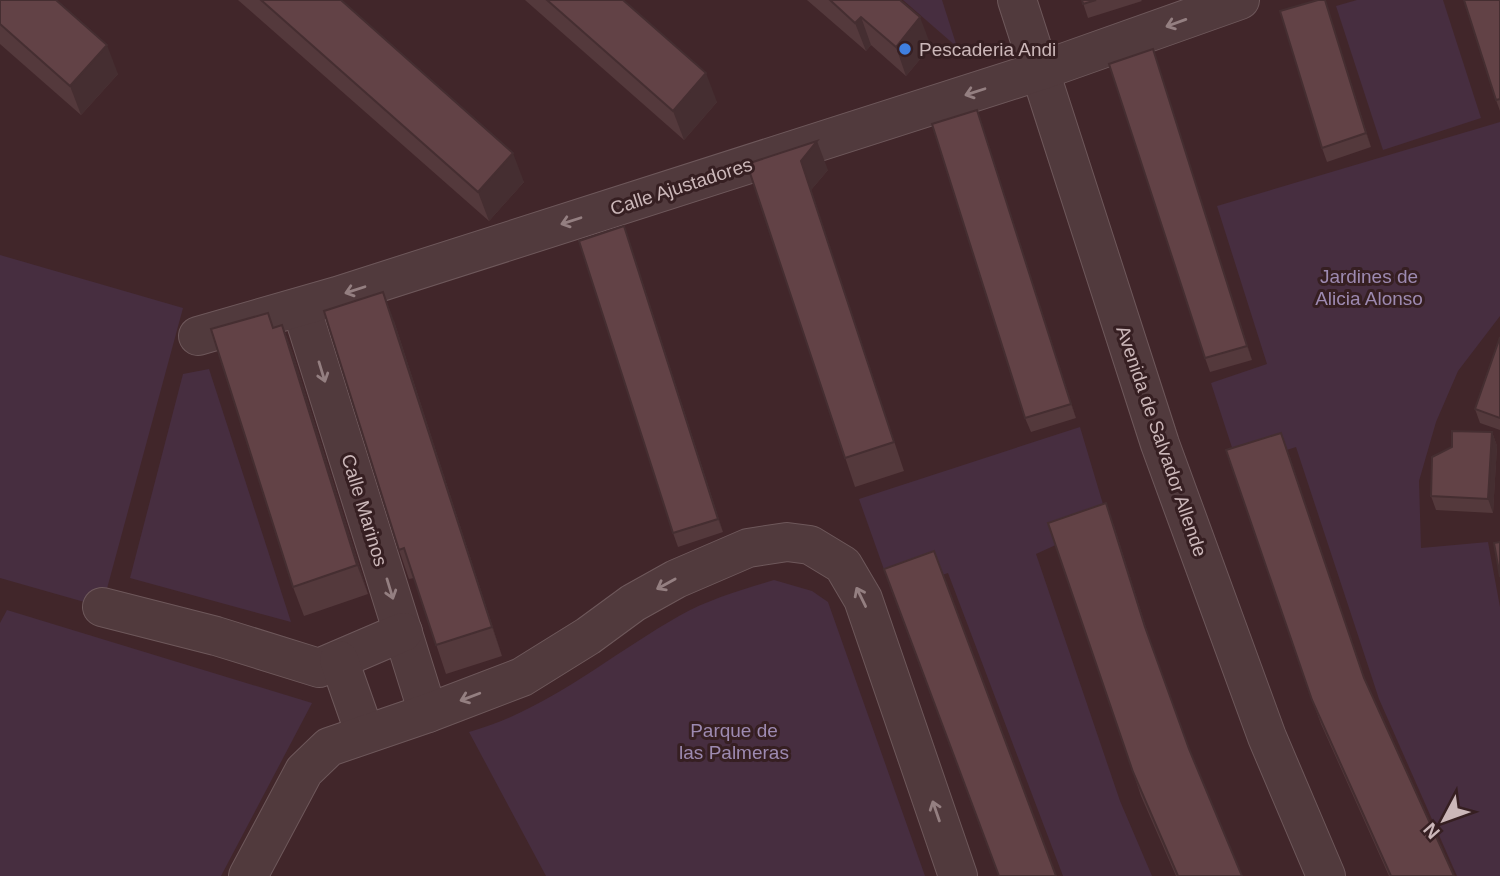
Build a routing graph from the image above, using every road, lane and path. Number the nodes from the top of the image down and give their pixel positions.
1 (1017, 0) edge
2 (1240, 0) edge
3 (1040, 71) junction
4 (302, 307) junction
5 (198, 336) dead end
6 (102, 607) dead end
7 (403, 632) junction
8 (339, 660) junction
9 (428, 713) junction
10 (365, 734) junction
11 (248, 876) edge
12 (958, 876) edge
13 (1326, 876) edge

1 - 3 street, Avenida de Salvador Allende
2 -> 3 street, Calle Ajustadores
3 -> 4 street, Calle Ajustadores
3 - 13 street, Avenida de Salvador Allende
4 - 5 street, Calle Ajustadores
4 -> 7 street, Calle Marinos
6 - 8 street
7 - 8 street
7 - 9 street, Calle Marinos
8 - 10 street
9 - 10 street
12 -> 9 street
10 - 11 street

